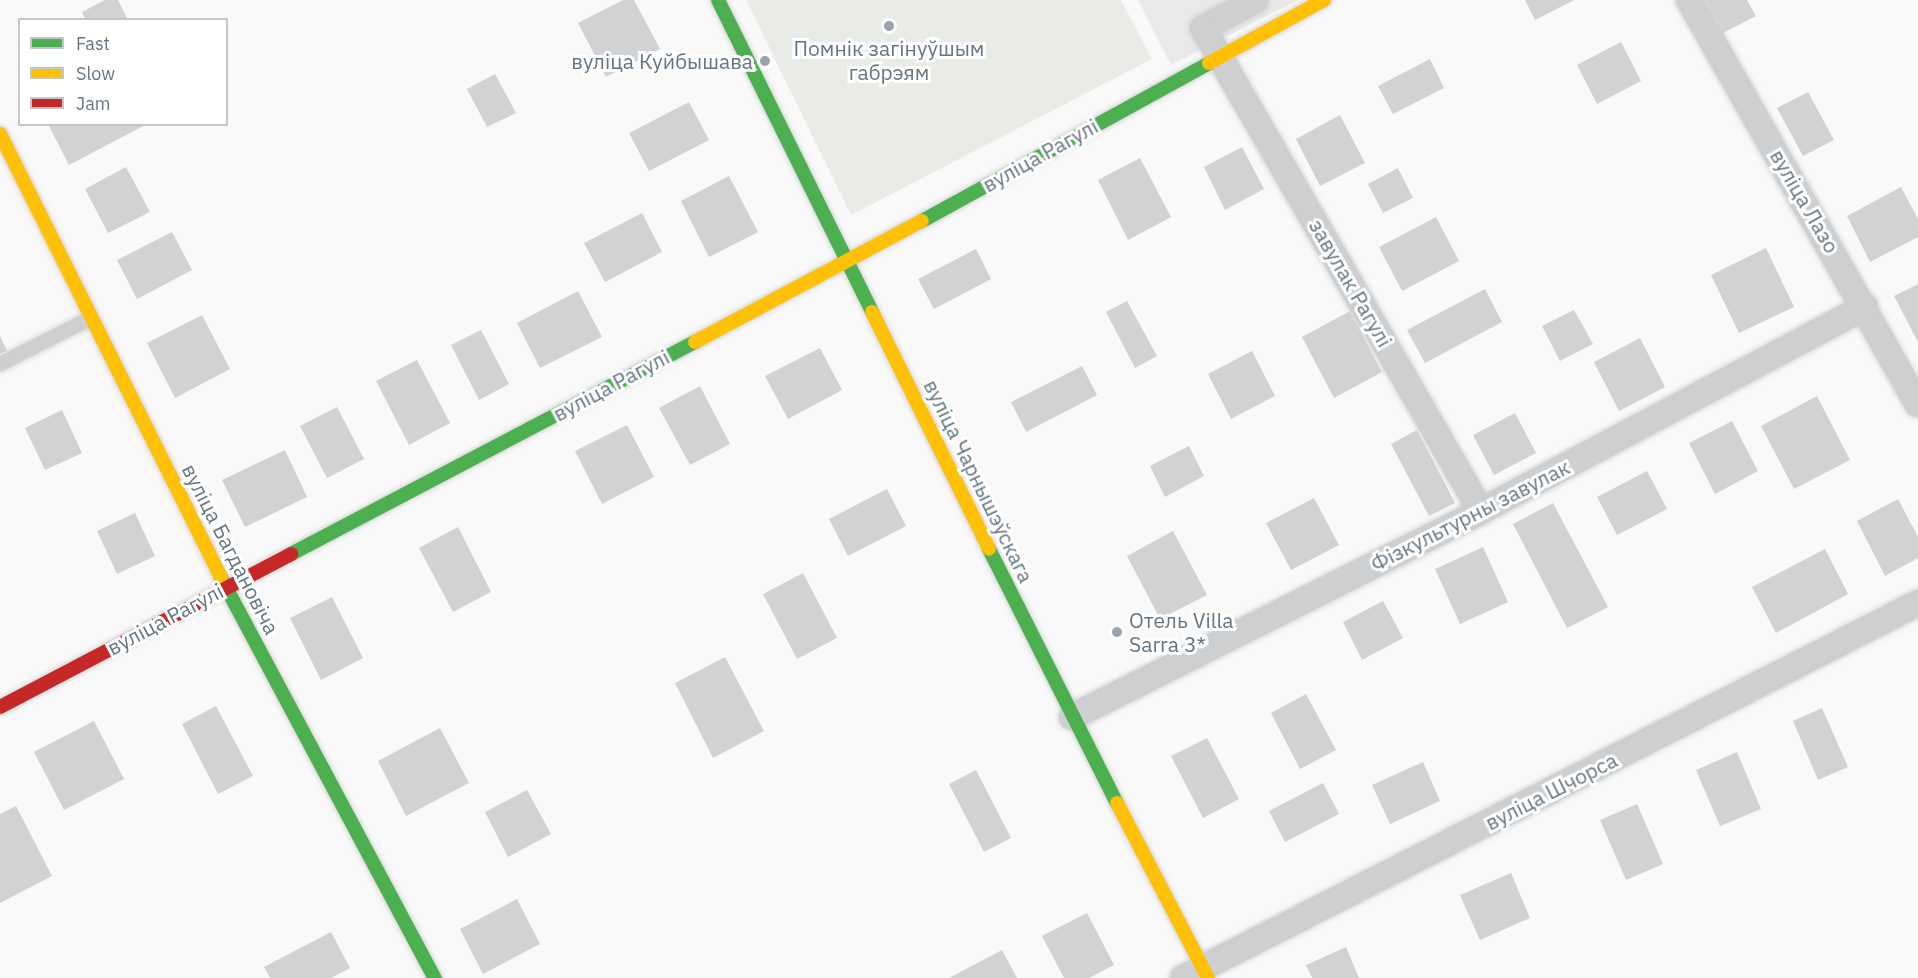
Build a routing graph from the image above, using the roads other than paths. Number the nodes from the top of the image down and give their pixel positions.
1 (718, 0) edge
2 (1256, 0) edge
3 (1324, 0) edge
4 (1689, 0) edge
5 (1219, 56) junction
6 (0, 134) edge
7 (846, 262) junction
8 (1865, 307) junction
9 (91, 318) junction
10 (0, 364) edge
11 (1918, 404) edge
12 (1481, 511) junction
13 (225, 587) junction
14 (1918, 603) edge
15 (0, 707) edge
16 (1072, 717) junction
17 (1198, 975) edge
18 (435, 978) edge

1 - 7 street, вуліца Чарнышэўскага
2 - 5 street
3 - 5 street, вуліца Рагулі
4 - 8 street, вуліца Лазо
5 - 7 street, вуліца Рагулі
5 - 12 street, завулак Рагулі
6 - 9 street, вуліца Багдановіча
7 - 13 street, вуліца Рагулі
7 - 16 street, вуліца Чарнышэўскага
8 - 11 street, вуліца Лазо
8 - 12 street, Фізкультурны завулак
9 - 10 lane
9 - 13 street, вуліца Багдановіча
12 - 16 street, Фізкультурны завулак
13 - 15 street, вуліца Рагулі
13 - 18 street, вуліца Багдановіча
14 - 17 street, вуліца Шчорса
16 - 17 street, вуліца Чарнышэўскага

